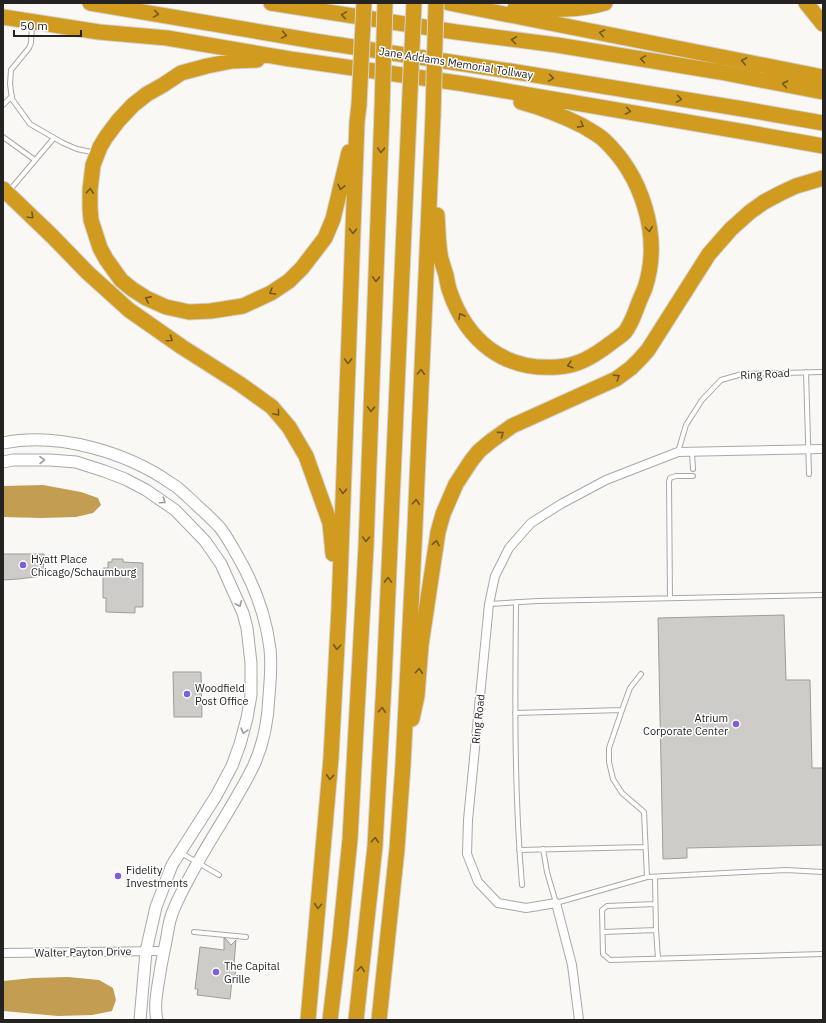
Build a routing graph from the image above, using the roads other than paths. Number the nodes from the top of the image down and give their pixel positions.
1 (90, 3) edge
2 (271, 3) edge
3 (364, 3) edge
4 (385, 3) edge
5 (414, 3) edge
6 (436, 3) edge
7 (605, 3) edge
8 (806, 3) edge
9 (453, 4) edge
10 (3, 17) edge
11 (32, 22) junction
12 (823, 24) edge
13 (290, 59) junction
14 (823, 77) edge
15 (465, 84) junction
16 (823, 92) edge
17 (12, 96) junction
18 (3, 105) edge
19 (357, 122) junction
20 (823, 123) edge
21 (3, 137) edge
22 (54, 138) junction
23 (432, 144) junction
24 (823, 146) edge
25 (98, 153) junction
26 (35, 160) junction
27 (823, 178) edge
28 (5, 191) edge
29 (806, 372) junction
30 (823, 372) edge
31 (3, 443) edge
32 (808, 449) junction
33 (823, 449) edge
34 (678, 452) junction
35 (692, 452) junction
36 (3, 462) edge
37 (693, 469) dead end
38 (809, 474) dead end
39 (693, 476) dead end
40 (823, 595) edge
41 (670, 598) junction
42 (516, 602) junction
43 (489, 604) junction
44 (339, 608) junction
45 (641, 674) dead end
46 (622, 710) junction
47 (515, 713) junction
48 (403, 765) junction
49 (645, 847) junction
50 (544, 849) junction
51 (519, 850) junction
52 (180, 853) junction
53 (198, 862) junction
54 (823, 872) edge
55 (219, 875) dead end
56 (647, 877) junction
57 (655, 877) junction
58 (522, 885) dead end
59 (556, 903) junction
60 (655, 904) junction
61 (656, 930) junction
62 (194, 932) dead end
63 (603, 932) junction
64 (246, 937) dead end
65 (146, 951) junction
66 (164, 951) junction
67 (3, 953) edge
68 (823, 954) edge
69 (658, 958) junction
70 (331, 1014) edge
71 (356, 1014) edge
72 (308, 1015) edge
73 (140, 1020) edge
74 (157, 1020) edge
75 (379, 1020) edge
76 (579, 1020) edge

1 -> 20 highway, Jane Addams Memorial Tollway
16 -> 2 highway
3 - 19 highway, bridge
4 -> 70 highway, bridge
71 -> 5 highway, bridge
6 - 23 highway, bridge
7 - 9 highway
8 - 12 highway
14 -> 9 highway
10 - 11 highway
11 - 13 highway
11 - 17 lane
13 - 15 highway
13 - 25 highway
15 -> 23 highway
15 -> 24 highway
17 - 18 lane
17 - 22 lane
19 -> 25 highway
19 -> 44 highway
21 - 26 lane
22 - 25 lane
22 - 26 lane
48 -> 23 highway
26 - 28 lane
48 -> 27 highway
28 -> 44 highway
29 - 30 lane, Ring Road
29 - 32 lane
29 - 34 lane, Ring Road
31 - 53 street
32 - 33 street, Ring Road
32 - 35 street, Ring Road
32 - 38 lane
34 - 35 street, Ring Road
34 - 43 street, Ring Road
35 - 37 lane
36 -> 52 street
39 - 41 lane
40 - 41 lane
41 - 42 lane
42 - 43 lane
42 - 47 lane
43 - 59 street, Ring Road
44 -> 72 highway
45 - 46 lane
46 - 47 lane
46 - 49 lane
47 - 51 lane
48 - 75 highway
49 - 50 lane
49 - 56 lane
50 - 51 lane
50 - 59 lane
51 - 58 lane
52 - 53 lane
52 - 65 street
53 - 55 lane
53 - 66 street
54 - 57 lane
56 - 57 lane
56 - 59 lane
57 - 60 lane
59 - 76 street
60 - 61 lane
60 - 63 lane
61 - 63 lane
61 - 69 lane
62 - 64 lane
63 - 69 lane
65 - 66 street, Walter Payton Drive
65 - 67 street, Walter Payton Drive
65 - 73 street
66 - 74 street
68 - 69 lane

